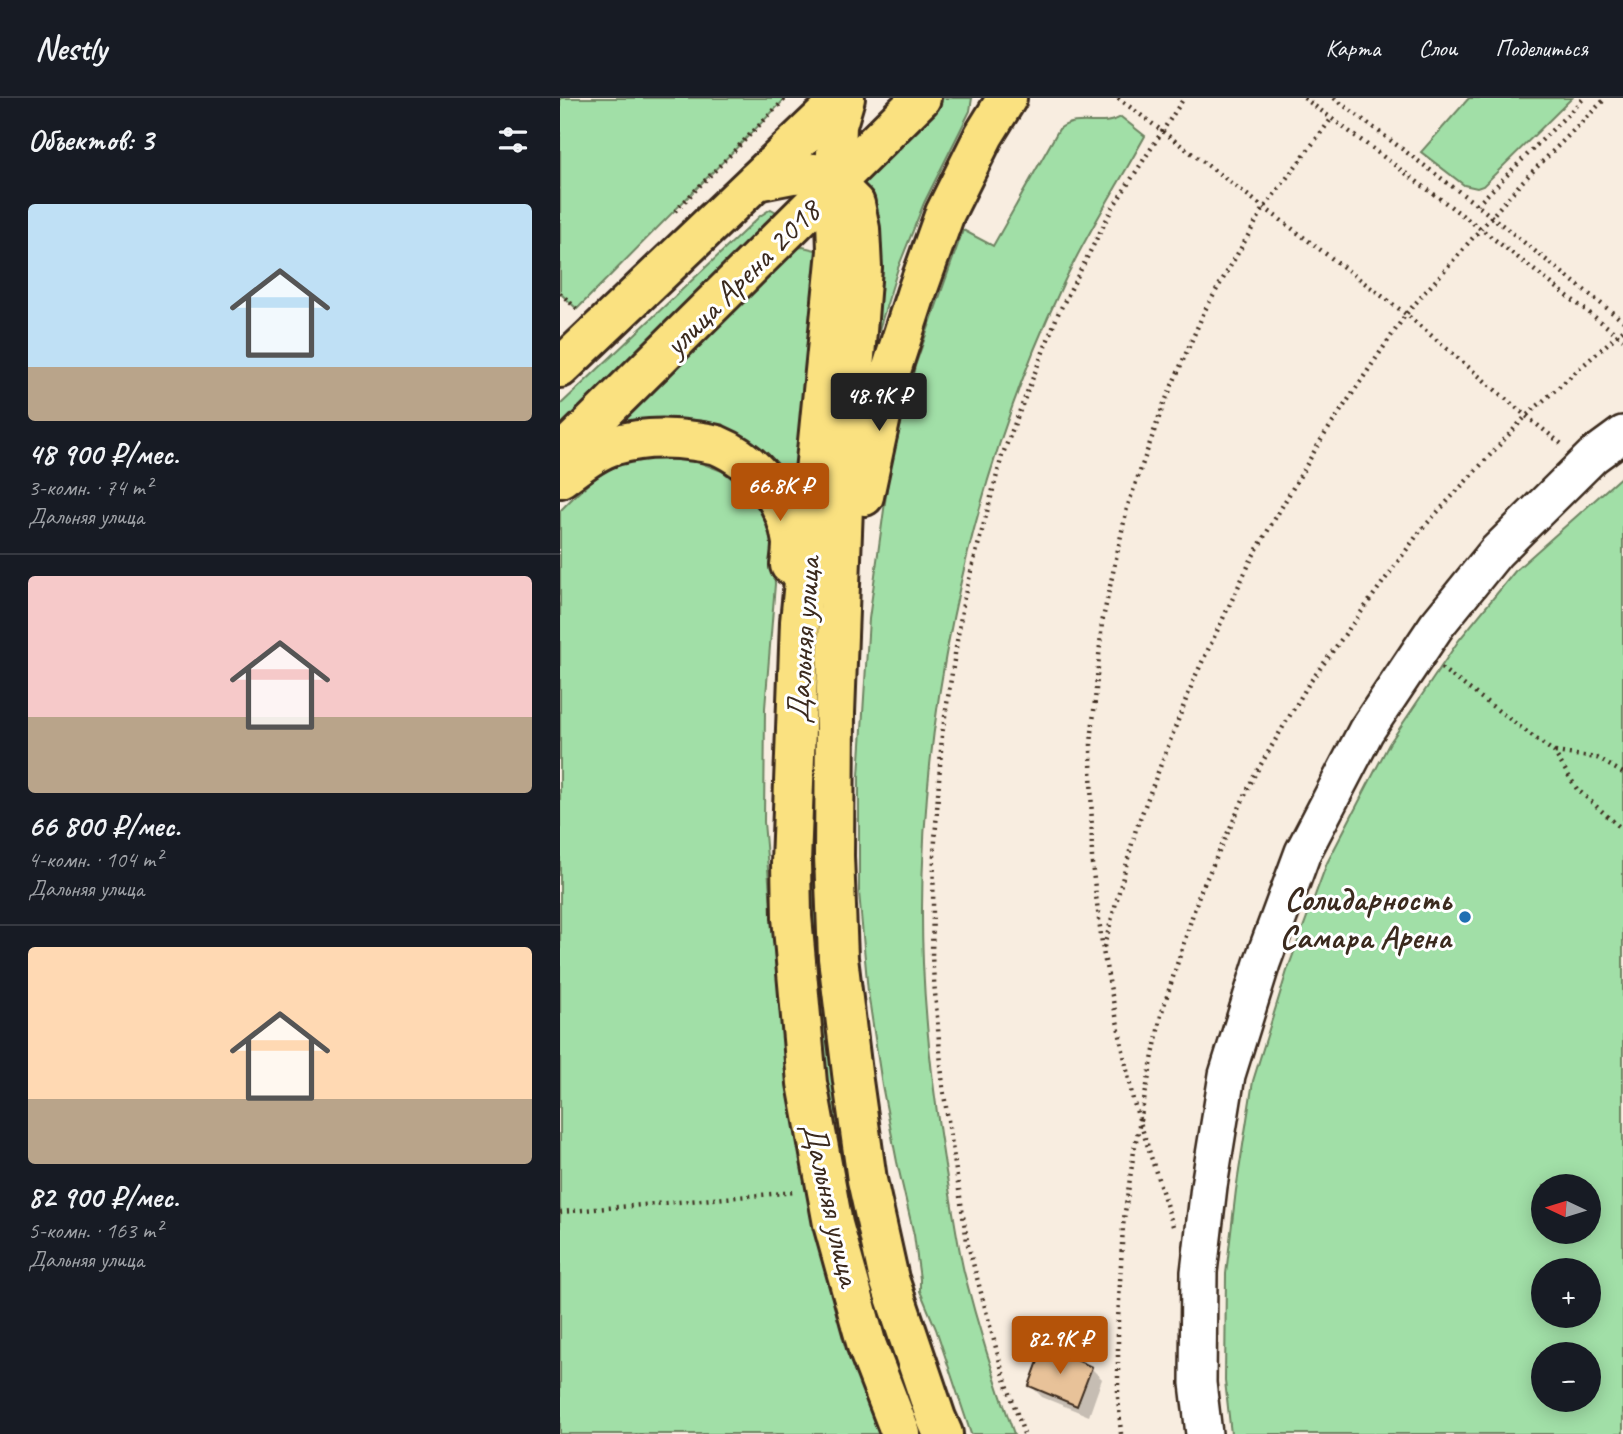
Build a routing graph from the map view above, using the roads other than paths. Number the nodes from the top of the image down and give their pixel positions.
1 (844, 98) edge
2 (921, 98) edge
3 (1007, 98) edge
4 (757, 181) junction
5 (835, 184) junction
6 (560, 368) edge
7 (1623, 434) edge
8 (560, 455) edge
9 (560, 478) edge
10 (835, 713) junction
11 (791, 863) junction
12 (901, 1434) edge
13 (943, 1434) edge
14 (1204, 1434) edge

1 - 4 main road, улица Арена 2018
1 - 5 main road
2 - 5 main road, улица Арена 2018
3 - 10 main road
4 - 5 main road
4 - 6 main road, улица Арена 2018
5 - 8 main road, улица Арена 2018
5 - 10 main road, Дальняя улица
5 - 11 main road, Дальняя улица
7 - 14 lane
9 - 11 main road
10 - 13 main road, Дальняя улица
11 - 12 main road, Дальняя улица

